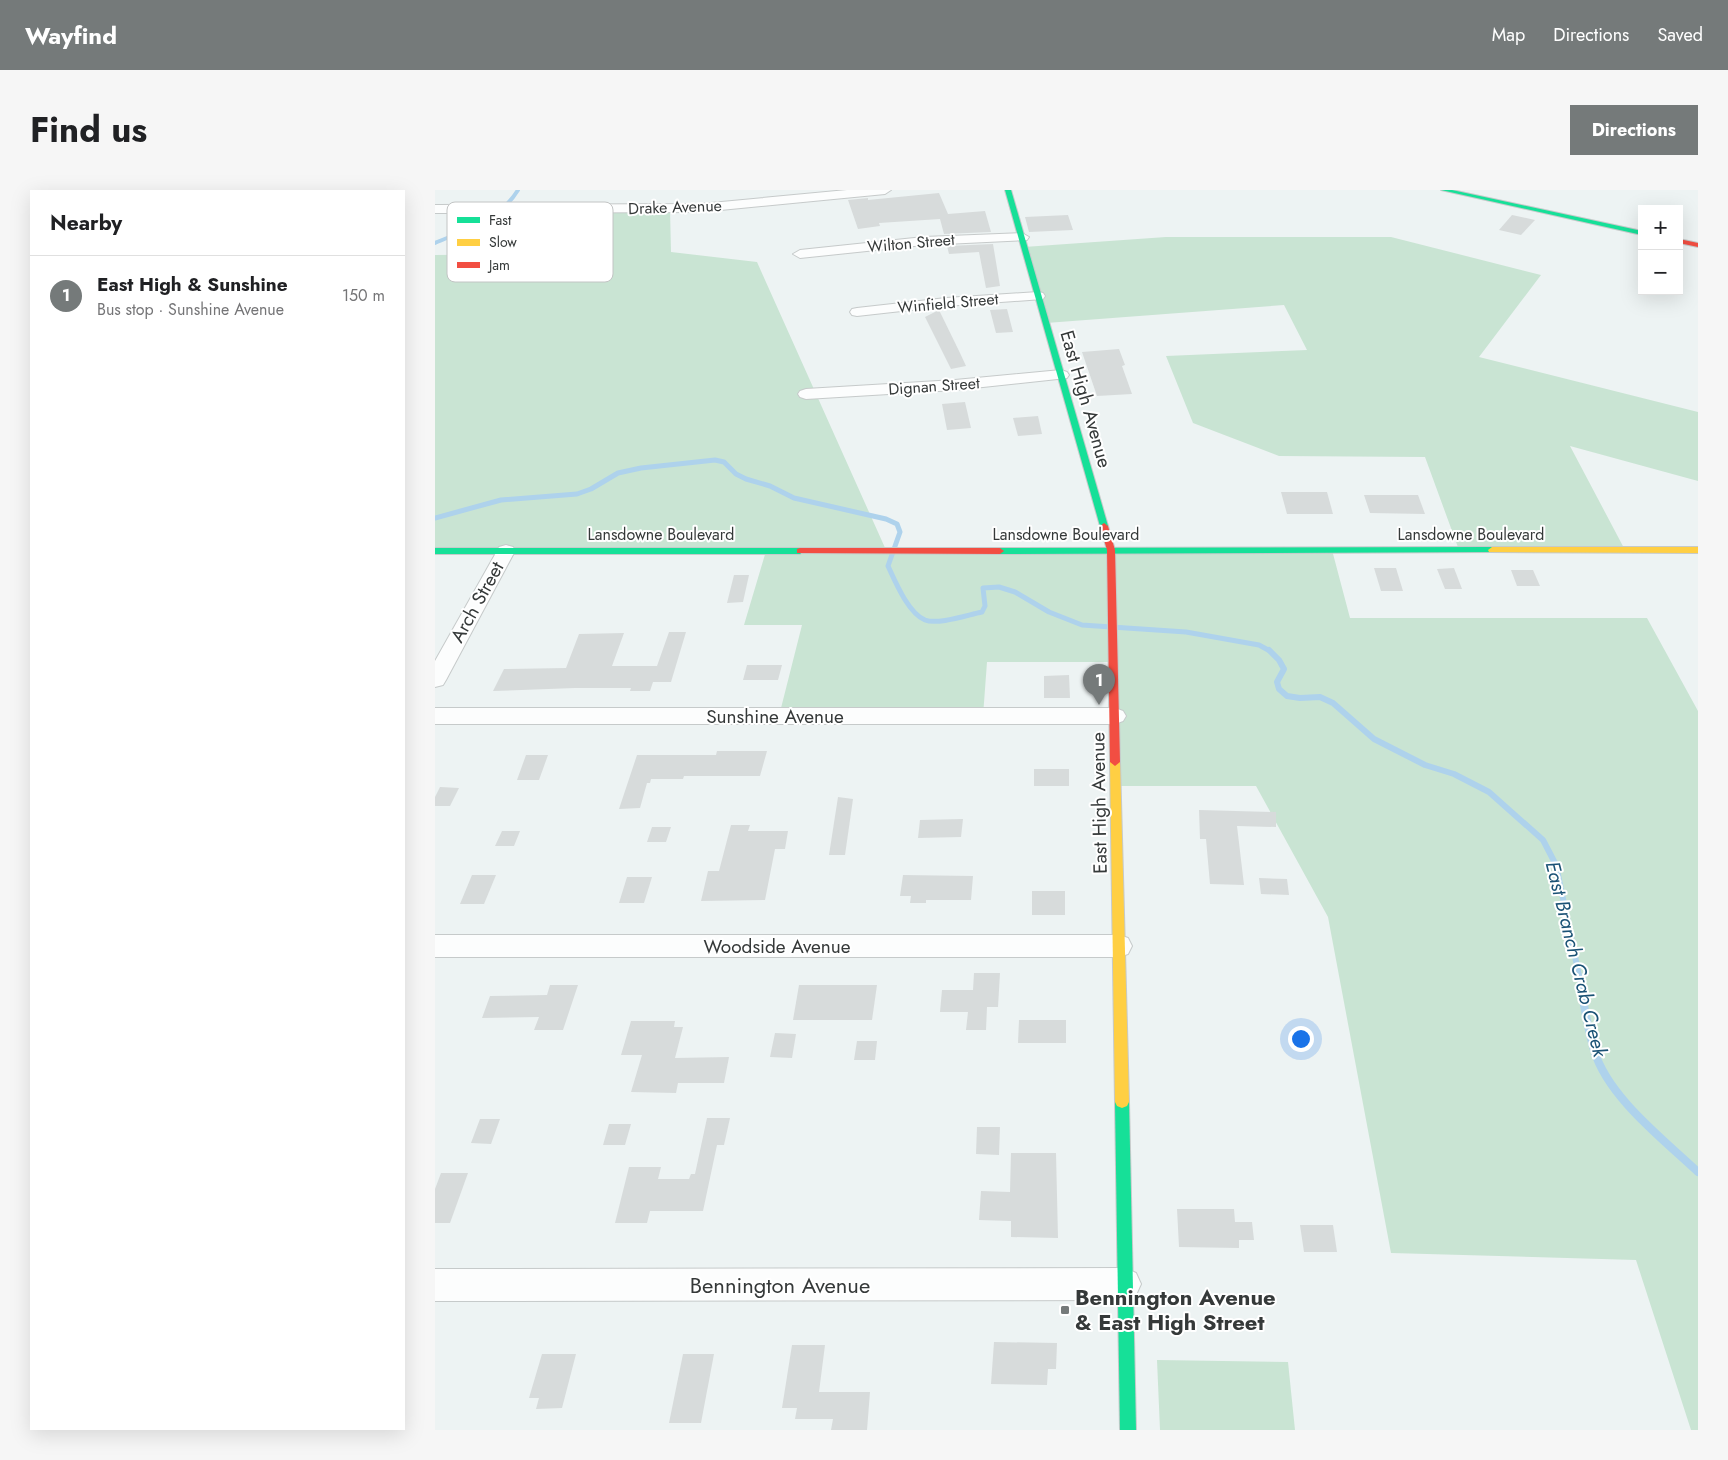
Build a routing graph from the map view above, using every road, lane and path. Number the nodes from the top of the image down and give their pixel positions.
1 (885, 190) edge
2 (1008, 190) edge
3 (1444, 190) edge
4 (613, 208) edge
5 (1638, 231) edge
6 (1021, 236) junction
7 (1683, 242) edge
8 (1698, 245) edge
9 (800, 254) dead end
10 (1038, 296) junction
11 (857, 312) dead end
12 (1061, 376) junction
13 (806, 394) dead end
14 (1111, 550) junction
15 (1698, 550) edge
16 (435, 551) edge
17 (505, 551) junction
18 (435, 680) edge
19 (435, 716) edge
20 (1115, 716) junction
21 (435, 946) edge
22 (1119, 946) junction
23 (1125, 1284) junction
24 (435, 1285) edge
25 (1128, 1430) edge

1 - 4 street, Drake Avenue
2 - 6 street, East High Avenue
3 - 5 street
6 - 9 street, Wilton Street
6 - 10 street, East High Avenue
7 - 8 street
10 - 11 street, Winfield Street
10 - 12 street, East High Avenue
12 - 13 street, Dignan Street
12 - 14 street, East High Avenue
14 - 15 street, Lansdowne Boulevard
14 - 17 street, Lansdowne Boulevard
14 - 20 street, East High Avenue
16 - 17 street, Lansdowne Boulevard
17 - 18 street, Arch Street
19 - 20 street, Sunshine Avenue
20 - 22 street, East High Avenue
21 - 22 street, Woodside Avenue
22 - 23 street, East High Avenue
23 - 24 street, Bennington Avenue
23 - 25 street, East High Avenue

